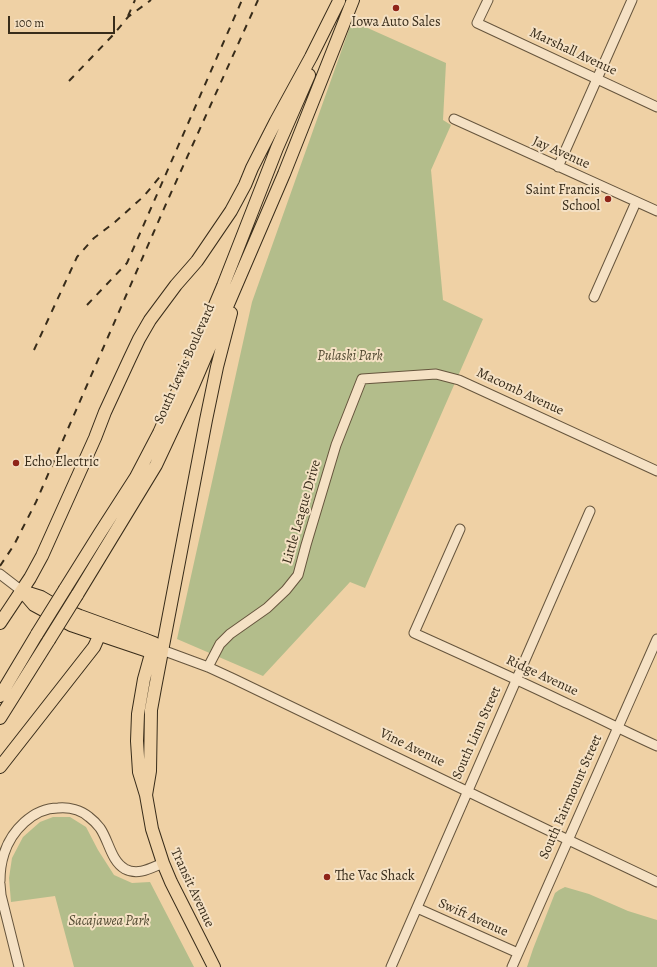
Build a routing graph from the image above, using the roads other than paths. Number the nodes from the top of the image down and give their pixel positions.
1 (353, 0) edge
2 (488, 0) edge
3 (632, 0) edge
4 (339, 1) edge
5 (597, 79) junction
6 (657, 107) edge
7 (454, 119) dead end
8 (558, 167) junction
9 (636, 202) junction
10 (657, 211) edge
11 (244, 266) junction
12 (594, 296) dead end
13 (362, 379) joint
14 (657, 471) edge
15 (590, 511) dead end
16 (460, 529) dead end
17 (0, 574) edge
18 (22, 591) junction
19 (0, 623) edge
20 (99, 629) junction
21 (657, 639) edge
22 (156, 648) junction
23 (208, 668) junction
24 (516, 680) junction
25 (0, 696) edge
26 (0, 718) edge
27 (617, 728) junction
28 (657, 746) edge
29 (0, 767) edge
30 (467, 792) junction
31 (568, 840) junction
32 (163, 863) junction
33 (657, 882) edge
34 (0, 883) edge
35 (417, 908) junction
36 (518, 953) junction
37 (19, 967) edge
38 (214, 967) edge
39 (391, 967) edge
40 (512, 967) edge

1 - 11 main road, South Lewis Boulevard
2 - 5 street, Marshall Avenue
3 - 5 street
4 - 18 main road
4 - 25 main road, South Lewis Boulevard, bridge
5 - 6 street, Marshall Avenue
5 - 8 street
7 - 8 street, Jay Avenue
8 - 9 street, Jay Avenue
9 - 10 street, Jay Avenue
9 - 12 street
11 - 22 main road, Transit Avenue
11 - 26 main road, South Lewis Boulevard, bridge
13 - 14 street, Macomb Avenue
13 - 23 street, Little League Drive
15 - 24 street, South Linn Street
16 - 24 street, Ridge Avenue
17 - 18 street
18 - 19 main road
18 - 20 main road
20 - 22 main road
20 - 29 main road
21 - 27 street, South Fairmount Street
22 - 23 street, Vine Avenue
22 - 32 main road, Transit Avenue
23 - 30 street, Vine Avenue
24 - 27 street, Ridge Avenue
24 - 30 street, South Linn Street
27 - 28 street, Ridge Avenue
27 - 31 street, South Fairmount Street
30 - 31 street, Vine Avenue
30 - 35 street, South Linn Street
31 - 33 street, Vine Avenue
31 - 36 street, South Fairmount Street
32 - 34 street
32 - 38 main road, Transit Avenue
34 - 37 street
35 - 36 street, Swift Avenue
35 - 39 street, South Linn Street
36 - 40 street, South Fairmount Street

